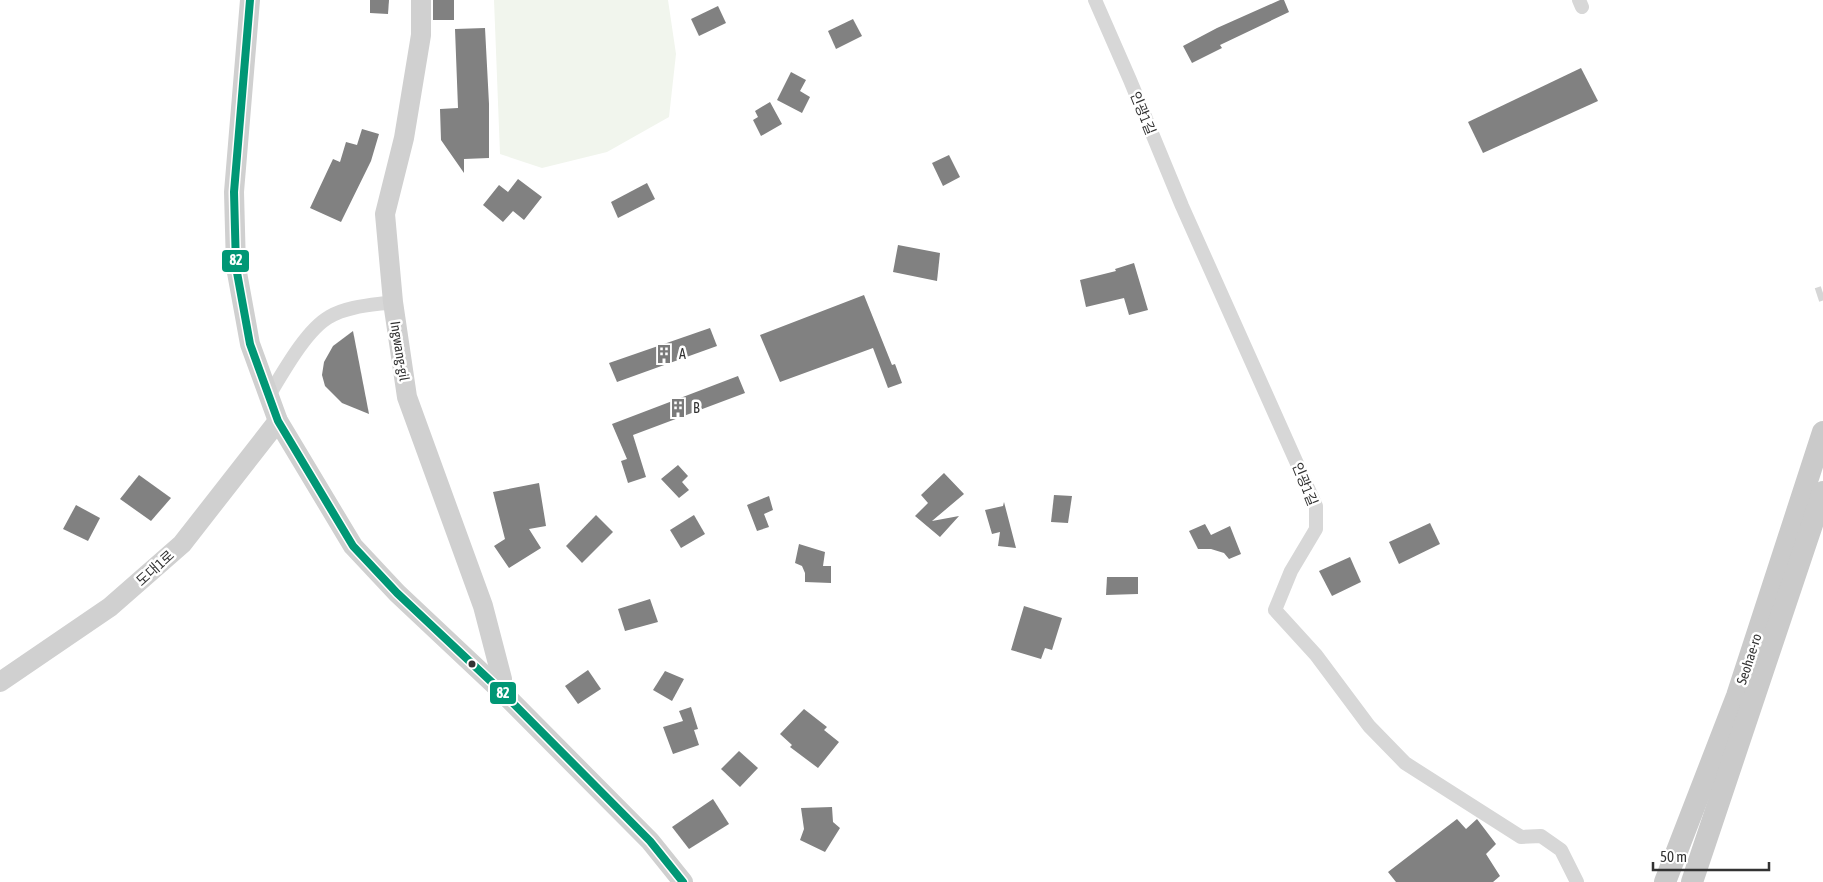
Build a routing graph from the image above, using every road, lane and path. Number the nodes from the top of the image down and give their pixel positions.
1 (250, 0) edge
2 (421, 0) edge
3 (1094, 0) edge
4 (393, 302) junction
5 (268, 397) junction
6 (278, 420) junction
7 (1823, 432) edge
8 (1823, 492) edge
9 (0, 682) edge
10 (499, 689) junction
11 (683, 882) edge
12 (1577, 882) edge
13 (1665, 882) edge
14 (1692, 882) edge

1 - 5 street
2 - 4 street, Ingwang-gil
3 - 12 street, 인광1길
4 - 5 street
4 - 10 street, Ingwang-gil
5 - 6 street
6 - 9 street, 도대1로
6 - 10 street
7 - 13 main road, Seohae-ro
8 - 14 main road, Seohae-ro
10 - 11 street

